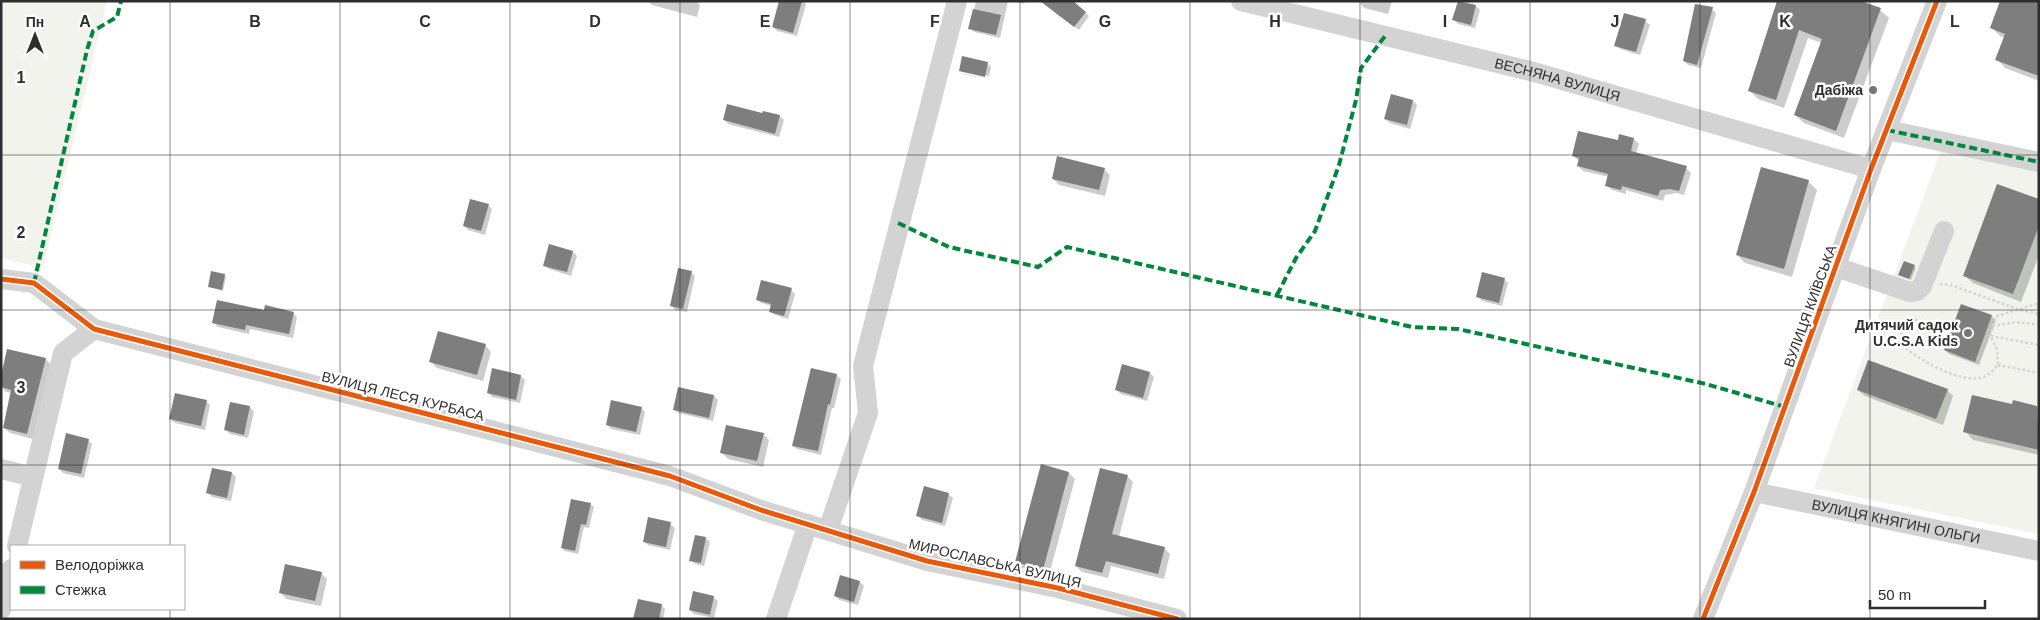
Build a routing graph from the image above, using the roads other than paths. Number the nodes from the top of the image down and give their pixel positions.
1 (957, 1) edge
2 (1241, 1) edge
3 (1937, 1) edge
4 (1886, 130) junction
5 (2039, 162) edge
6 (1871, 169) junction
7 (1944, 230) dead end
8 (1836, 267) junction
9 (1, 279) edge
10 (94, 329) junction
11 (1, 469) edge
12 (34, 477) junction
13 (1754, 492) junction
14 (808, 524) junction
15 (828, 530) junction
16 (17, 545) edge
17 (2039, 551) edge
18 (10, 573) edge
19 (1, 610) edge
20 (776, 619) edge
21 (1178, 619) edge
22 (1703, 619) edge

1 - 15 street
2 - 6 street, ВЕСНЯНА ВУЛИЦЯ
3 - 4 street, ВУЛИЦЯ КИЇВСЬКА
4 - 5 street
4 - 6 street, ВУЛИЦЯ КИЇВСЬКА
6 - 8 street, ВУЛИЦЯ КИЇВСЬКА
7 - 8 street
8 - 13 street, ВУЛИЦЯ КИЇВСЬКА
9 - 10 street, ВУЛИЦЯ ЛЕСЯ КУРБАСА
10 - 12 street
10 - 14 street, ВУЛИЦЯ ЛЕСЯ КУРБАСА
11 - 12 street
12 - 16 street
13 - 17 street, ВУЛИЦЯ КНЯГИНІ ОЛЬГИ
13 - 22 street, ВУЛИЦЯ КИЇВСЬКА
14 - 15 street, МИРОСЛАВСЬКА ВУЛИЦЯ
14 - 20 street
15 - 21 street, МИРОСЛАВСЬКА ВУЛИЦЯ
18 - 19 street

